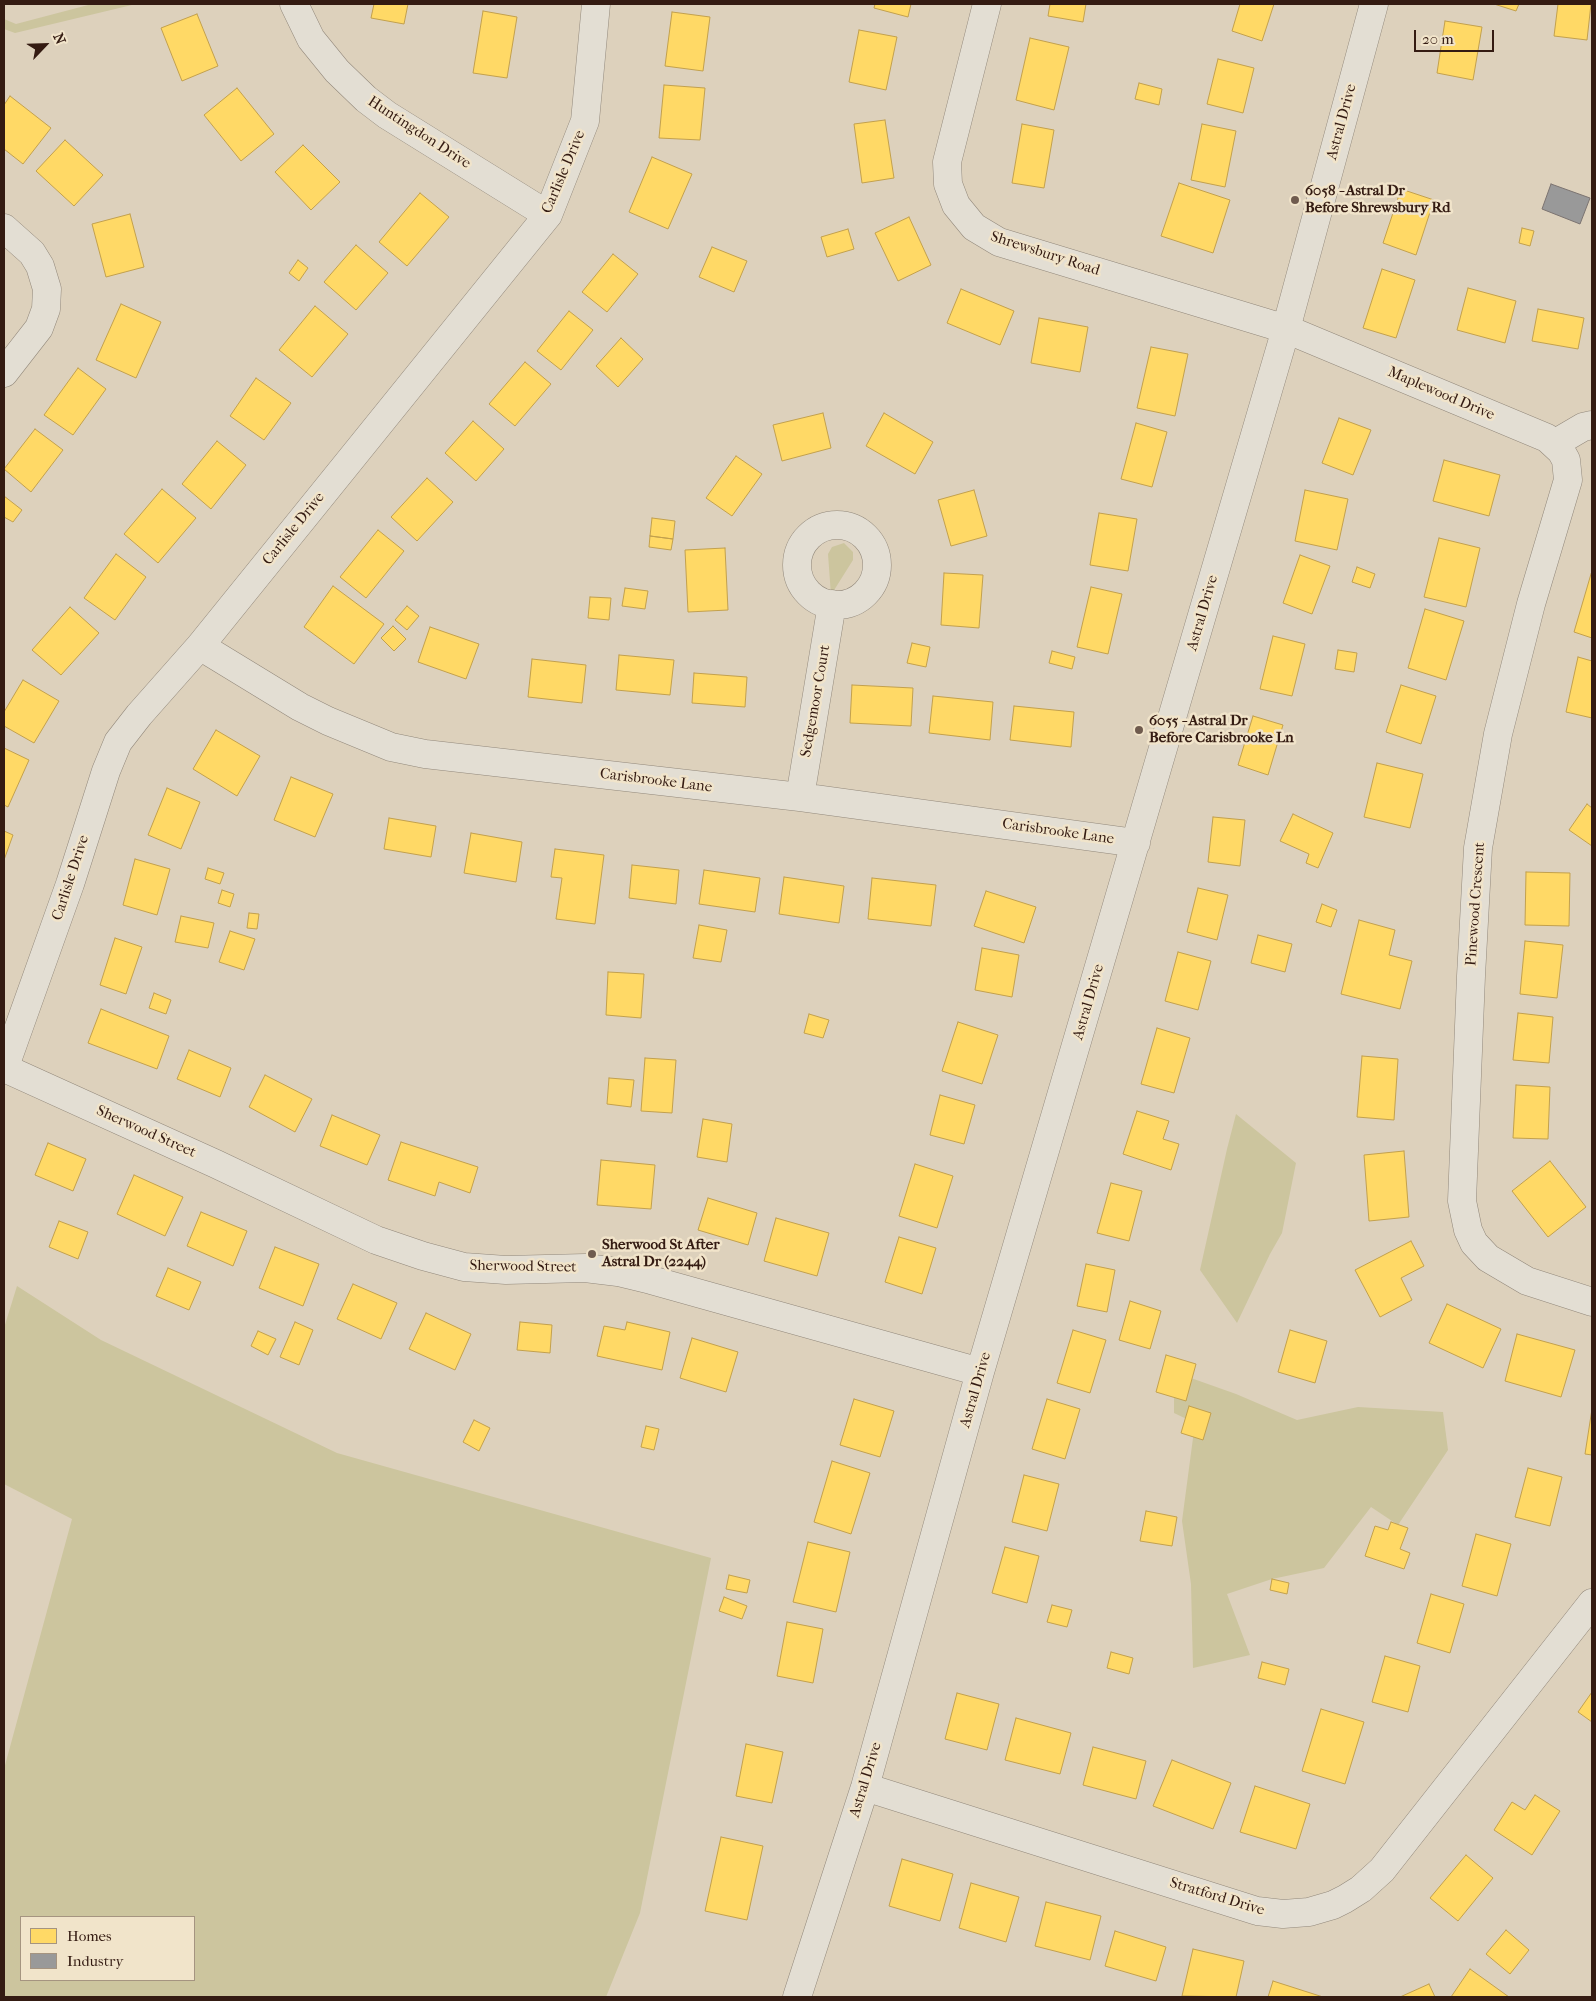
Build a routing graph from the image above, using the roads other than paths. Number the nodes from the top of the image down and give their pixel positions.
1 (294, 4) edge
2 (596, 4) edge
3 (987, 4) edge
4 (1374, 4) edge
5 (548, 215) junction
6 (4, 228) edge
7 (1286, 329) junction
8 (4, 373) edge
9 (1592, 425) edge
10 (1554, 444) junction
11 (832, 604) dead end
12 (200, 646) junction
13 (800, 797) junction
14 (1136, 843) junction
15 (4, 1068) edge
16 (1592, 1302) edge
17 (980, 1372) junction
18 (1592, 1603) edge
19 (865, 1787) junction
20 (797, 1997) edge

1 - 5 street, Huntingdon Drive
2 - 5 street, Carlisle Drive
3 - 7 street, Shrewsbury Road
4 - 7 street, Astral Drive
5 - 12 street, Carlisle Drive
6 - 8 street
7 - 10 street, Maplewood Drive
7 - 14 street, Astral Drive
9 - 10 street
10 - 16 street, Pinewood Crescent
11 - 13 street, Sedgemoor Court
12 - 13 street, Carisbrooke Lane
12 - 15 street, Carlisle Drive
13 - 14 street, Carisbrooke Lane
14 - 17 street, Astral Drive
15 - 17 street, Sherwood Street
17 - 19 street, Astral Drive
18 - 19 street, Stratford Drive
19 - 20 street, Astral Drive

